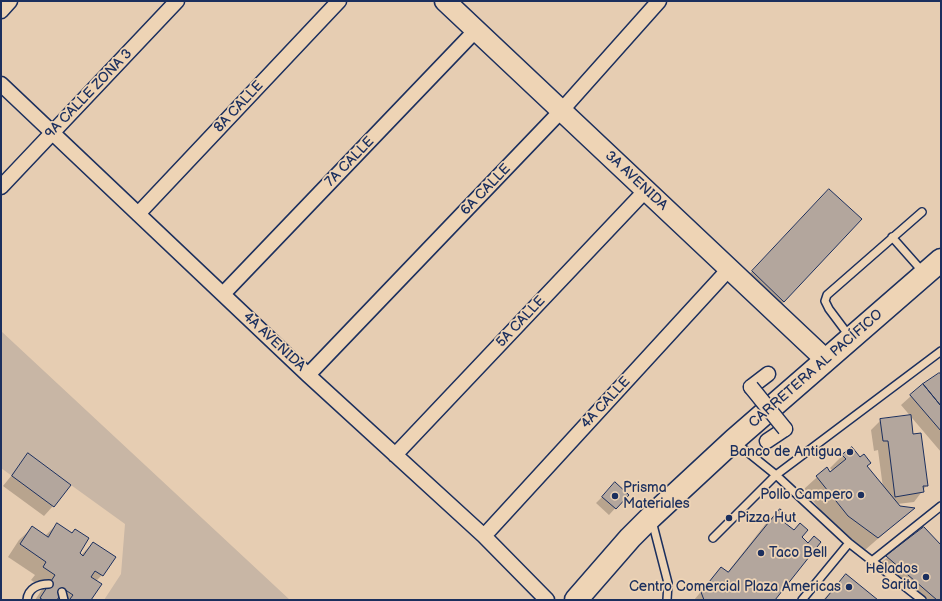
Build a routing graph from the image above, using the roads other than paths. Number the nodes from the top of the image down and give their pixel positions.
1 (10, 1) edge
2 (177, 1) edge
3 (339, 1) edge
4 (445, 1) edge
5 (659, 1) edge
6 (1, 11) edge
7 (476, 30) junction
8 (1, 84) edge
9 (561, 111) junction
10 (52, 132) junction
11 (1, 186) edge
12 (646, 190) junction
13 (922, 212) dead end
14 (138, 214) junction
15 (892, 238) junction
16 (941, 260) edge
17 (729, 269) junction
18 (924, 274) junction
19 (223, 294) junction
20 (851, 338) junction
21 (941, 351) edge
22 (826, 360) junction
23 (768, 374) dead end
24 (308, 375) junction
25 (734, 440) junction
26 (767, 441) dead end
27 (395, 455) junction
28 (776, 475) junction
29 (941, 506) edge
30 (651, 517) junction
31 (484, 536) junction
32 (713, 538) dead end
33 (849, 543) junction
34 (872, 561) junction
35 (49, 584) dead end
36 (27, 600) edge
37 (547, 600) edge
38 (576, 600) edge
39 (667, 600) edge
40 (802, 600) edge
41 (922, 600) edge

1 - 6 street
2 - 10 street, 9A CALLE ZONA 3
3 - 14 street, 8A CALLE
4 - 7 street, 3A AVENIDA
5 - 9 street, 6A CALLE
7 - 9 street, 3A AVENIDA
7 - 19 street, 7A CALLE
8 - 10 street, 4A AVENIDA
9 - 12 street, 3A AVENIDA
9 - 24 street, 6A CALLE
10 - 11 street, 9A CALLE ZONA 3
10 - 14 street, 4A AVENIDA
12 - 17 street, 3A AVENIDA
12 - 27 street, 5A CALLE
13 - 15 lane
14 - 19 street, 4A AVENIDA
15 - 18 lane
15 - 20 lane
16 - 18 highway, CARRETERA AL PACÍFICO
17 - 22 street, 3A AVENIDA
17 - 31 street, 4A CALLE
18 - 20 highway, CARRETERA AL PACÍFICO
19 - 24 street, 4A AVENIDA
20 - 22 highway, CARRETERA AL PACÍFICO
21 - 28 lane
22 - 25 highway, CARRETERA AL PACÍFICO
23 - 26 street, bridge
24 - 27 street, 4A AVENIDA
25 - 28 lane
25 - 30 highway, CARRETERA AL PACÍFICO
27 - 31 street, 4A AVENIDA
28 - 32 lane
28 - 33 lane
29 - 34 lane
30 - 38 highway, CARRETERA AL PACÍFICO
30 - 39 lane
31 - 37 street, 4A AVENIDA
33 - 34 lane
33 - 40 lane
34 - 41 lane
35 - 36 lane

